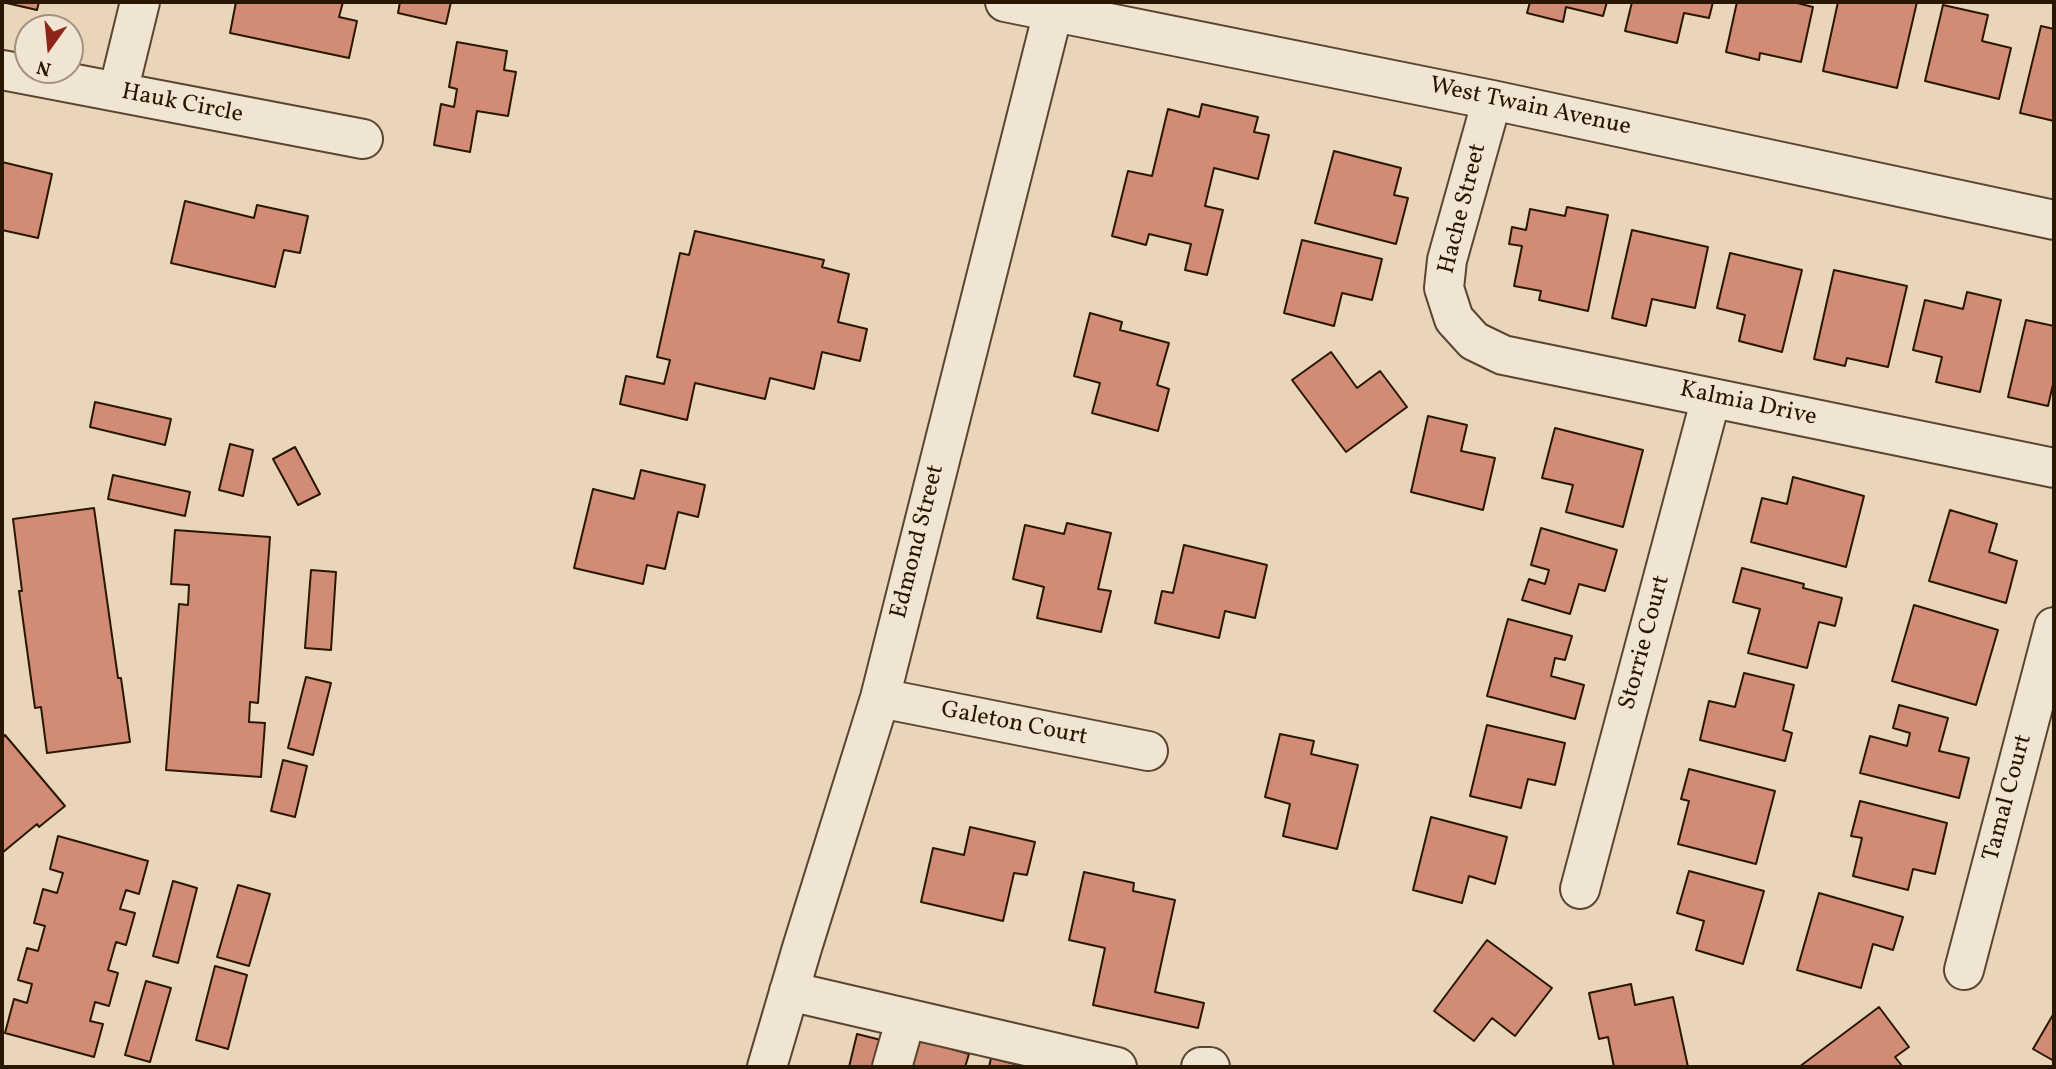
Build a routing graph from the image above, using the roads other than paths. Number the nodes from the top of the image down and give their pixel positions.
1 (140, 2) edge
2 (1005, 2) edge
3 (1054, 12) junction
4 (2, 70) edge
5 (118, 92) junction
6 (1492, 100) junction
7 (363, 139) dead end
8 (2054, 220) edge
9 (1454, 319) joint
10 (1711, 397) junction
11 (2054, 468) edge
12 (2054, 627) edge
13 (880, 698) junction
14 (1148, 751) dead end
15 (1580, 889) dead end
16 (1964, 970) dead end
17 (789, 991) junction
18 (906, 1018) junction
19 (767, 1067) edge
20 (892, 1067) edge
21 (1117, 1067) edge
22 (1201, 1067) edge
23 (1210, 1067) edge

1 - 5 street
2 - 3 street, West Twain Avenue
3 - 6 street, West Twain Avenue
3 - 13 street, Edmond Street
4 - 5 street, Hauk Circle
5 - 7 street, Hauk Circle
6 - 8 street, West Twain Avenue
6 - 9 street, Hache Street
9 - 10 street, Kalmia Drive
10 - 11 street, Kalmia Drive
10 - 15 street, Storrie Court
12 - 16 street, Tamal Court
13 - 14 street, Galeton Court
13 - 17 street, Edmond Street
17 - 18 street
17 - 19 street, Edmond Street
18 - 20 street
18 - 21 street
22 - 23 street

